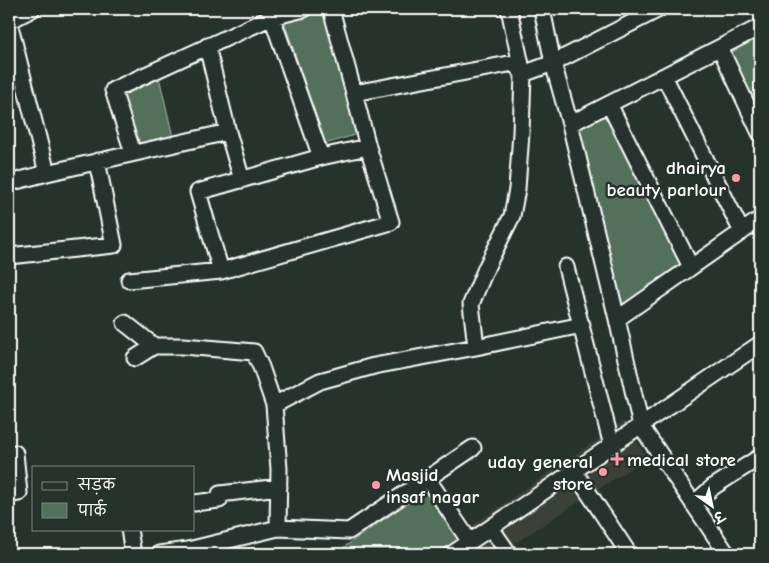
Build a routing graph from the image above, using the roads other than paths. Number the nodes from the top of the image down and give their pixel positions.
1 (32, 9) edge
2 (304, 9) edge
3 (331, 9) edge
4 (509, 9) edge
5 (542, 9) edge
6 (659, 9) edge
7 (270, 13) edge
8 (9, 22) edge
9 (760, 27) edge
10 (207, 46) junction
11 (720, 48) junction
12 (553, 63) junction
13 (523, 74) junction
14 (664, 76) junction
15 (354, 93) junction
16 (609, 104) junction
17 (570, 124) junction
18 (228, 132) junction
19 (760, 134) edge
20 (368, 147) junction
21 (134, 153) junction
22 (321, 157) junction
23 (97, 161) junction
24 (47, 172) junction
25 (242, 180) junction
26 (9, 183) edge
27 (760, 219) edge
28 (742, 232) junction
29 (9, 256) edge
30 (691, 267) junction
31 (566, 268) dead end
32 (221, 271) junction
33 (129, 280) dead end
34 (617, 319) junction
35 (125, 323) dead end
36 (582, 325) junction
37 (154, 346) junction
38 (476, 347) junction
39 (759, 348) edge
40 (136, 358) dead end
41 (274, 405) junction
42 (641, 426) junction
43 (612, 446) junction
44 (473, 448) dead end
45 (16, 453) dead end
46 (760, 457) edge
47 (574, 471) junction
48 (427, 478) junction
49 (279, 487) junction
50 (9, 494) edge
51 (195, 503) edge
52 (693, 504) junction
53 (278, 528) junction
54 (490, 528) junction
55 (128, 530) edge
56 (470, 542) junction
57 (188, 552) edge
58 (133, 554) edge
59 (159, 554) edge
60 (452, 554) edge
61 (509, 554) edge
62 (629, 554) edge
63 (727, 554) edge

1 - 8 street
2 - 7 street
3 - 15 street
4 - 13 street
5 - 12 street
6 - 12 street
7 - 10 street
7 - 22 street
8 - 24 street
9 - 11 street
10 - 18 street
10 - 21 street
11 - 14 street
11 - 19 street
12 - 13 street
12 - 17 street
13 - 15 street
13 - 38 street
14 - 16 street
14 - 28 street
15 - 20 street
16 - 17 street
16 - 30 street
17 - 34 street
18 - 21 street
18 - 25 street
20 - 22 street
20 - 32 street
21 - 23 street
22 - 25 street
23 - 24 street
23 - 29 street
24 - 26 street
25 - 32 street
27 - 28 street
28 - 30 street
30 - 34 street
31 - 36 street
32 - 33 street
34 - 42 street
35 - 37 street
36 - 38 street
36 - 43 street
37 - 40 street
37 - 41 street
38 - 41 street
39 - 42 street
41 - 49 street
42 - 43 street
42 - 52 street
43 - 47 street
44 - 48 street
45 - 50 street
46 - 52 street
47 - 54 street
47 - 62 street
48 - 53 street
48 - 56 street
49 - 51 street
49 - 53 street
52 - 63 street
53 - 57 street
54 - 56 street
54 - 61 street
55 - 58 street
56 - 60 street
57 - 59 street

